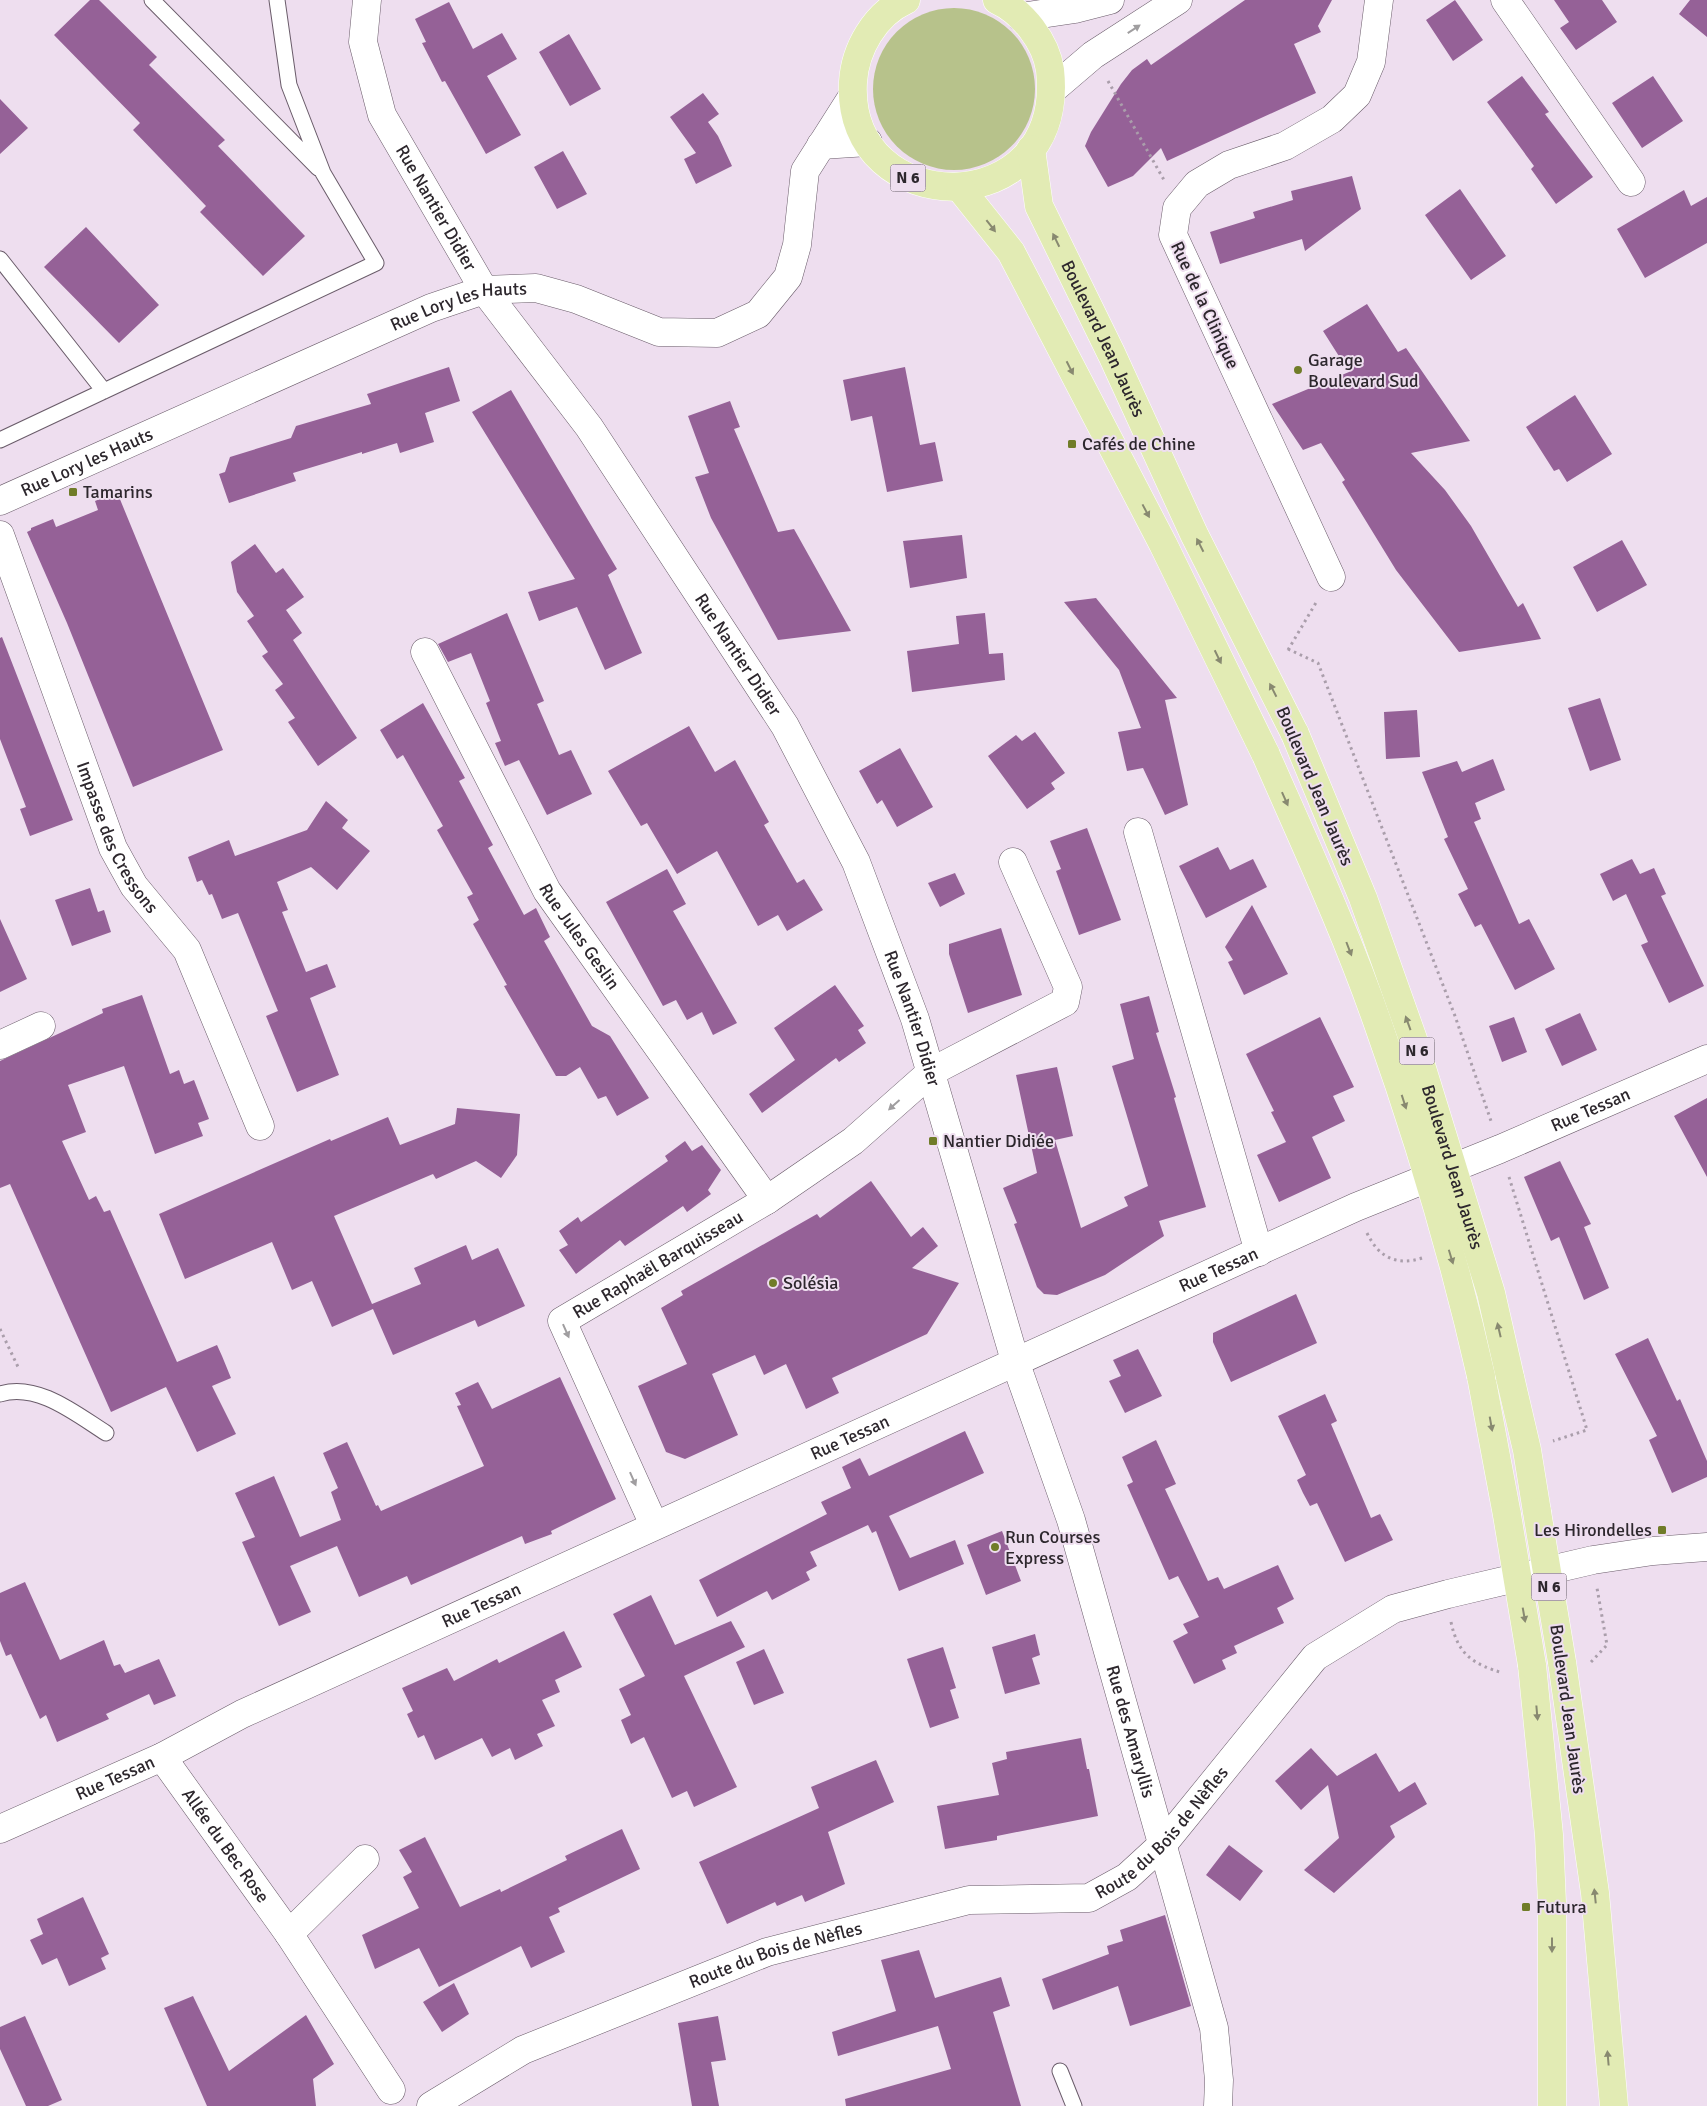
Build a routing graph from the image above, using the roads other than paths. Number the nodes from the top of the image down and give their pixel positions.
1 (152, 0) edge
2 (277, 0) edge
3 (366, 0) edge
4 (906, 0) edge
5 (997, 0) edge
6 (1110, 0) edge
7 (1178, 0) edge
8 (1379, 0) edge
9 (1505, 0) edge
10 (877, 9) edge
11 (1021, 17) junction
12 (1052, 90) junction
13 (852, 97) junction
14 (868, 142) junction
15 (821, 145) junction
16 (1031, 150) junction
17 (323, 173) junction
18 (1631, 182) dead end
19 (960, 188) junction
20 (0, 258) edge
21 (484, 290) junction
22 (104, 391) junction
23 (0, 440) edge
24 (0, 501) edge
25 (0, 535) edge
26 (1331, 577) road end
27 (425, 652) dead end
28 (1138, 832) dead end
29 (1013, 862) dead end
30 (40, 1026) dead end
31 (0, 1045) edge
32 (1707, 1059) edge
33 (930, 1072) junction
34 (260, 1126) dead end
35 (766, 1200) junction
36 (1259, 1252) junction
37 (1016, 1364) junction
38 (0, 1394) edge
39 (106, 1433) dead end
40 (654, 1525) junction
41 (1707, 1547) edge
42 (162, 1757) junction
43 (0, 1829) edge
44 (1164, 1843) junction
45 (366, 1859) dead end
46 (289, 1934) junction
47 (1060, 2070) dead end
48 (391, 2090) dead end
49 (431, 2106) edge
50 (1074, 2106) edge
51 (1218, 2106) edge
52 (1552, 2106) edge
53 (1614, 2106) edge

1 - 17 lane
2 - 17 lane
3 - 21 street, Rue Nantier Didier
4 - 10 main road, N 6
5 - 11 main road, N 6
6 - 11 street
12 -> 7 street
8 - 26 street, Rue de la Clinique
9 - 18 street
10 - 13 main road, N 6
11 - 12 main road, N 6
12 - 16 main road, N 6
13 - 14 main road, N 6
13 - 15 street, Rue Lory les Hauts
14 - 15 street
14 - 19 main road, N 6
15 - 21 street, Rue Lory les Hauts
16 - 19 main road, N 6
53 -> 16 main road, Boulevard Jean Jaurès / N 6, bridge
17 - 22 lane
19 -> 52 main road, Boulevard Jean Jaurès / N 6, bridge
20 - 22 lane
21 - 24 street, Rue Lory les Hauts
21 - 33 street, Rue Nantier Didier
22 - 23 lane
25 - 34 street, Impasse des Cressons
27 - 35 street, Rue Jules Geslin
28 - 36 street
29 - 33 street, Rue Raphaël Barquisseau
30 - 31 street
32 - 36 street, Rue Tessan
33 -> 35 street, Rue Raphaël Barquisseau
33 - 37 street, Rue Nantier Didier
35 -> 40 street, Rue Raphaël Barquisseau
36 - 37 street, Rue Tessan
37 - 40 street, Rue Tessan
37 - 44 street, Rue des Amaryllis
38 - 39 lane
40 - 42 street, Rue Tessan
41 - 44 street, Route du Bois de Nèfles
42 - 43 street, Rue Tessan
42 - 46 street, Allée du Bec Rose
44 - 49 street, Route du Bois de Nèfles
44 - 51 street, Rue des Amaryllis
45 - 46 street
46 - 48 street, Allée du Bec Rose
47 - 50 lane

